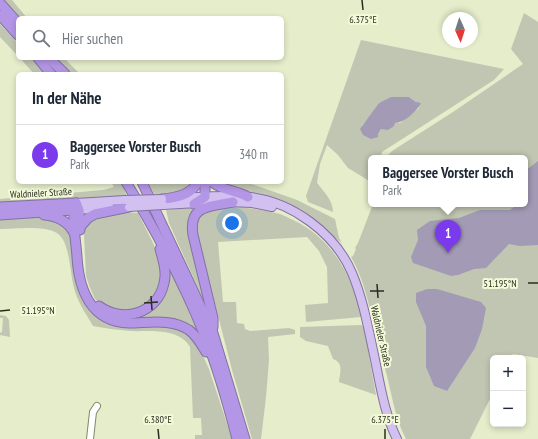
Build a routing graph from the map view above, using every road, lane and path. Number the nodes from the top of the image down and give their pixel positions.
1 (0, 3) edge
2 (0, 15) edge
3 (16, 21) edge
4 (16, 33) edge
5 (40, 60) edge
6 (50, 60) edge
7 (51, 60) edge
8 (49, 72) edge
9 (60, 72) edge
10 (63, 72) edge
11 (127, 184) edge
12 (138, 184) edge
13 (143, 184) edge
14 (197, 184) edge
15 (205, 184) edge
16 (215, 184) edge
17 (205, 197) junction
18 (248, 197) junction
19 (164, 201) junction
20 (233, 202) junction
21 (127, 204) junction
22 (194, 204) junction
23 (0, 207) edge
24 (76, 207) junction
25 (144, 207) junction
26 (22, 213) junction
27 (0, 215) edge
28 (161, 222) junction
29 (315, 226) junction
30 (80, 227) junction
31 (76, 236) junction
32 (213, 333) junction
33 (222, 386) junction
34 (97, 406) dead end
35 (90, 439) edge
36 (237, 439) edge
37 (246, 439) edge
38 (397, 439) edge

1 - 3 highway
2 - 4 highway
5 - 8 highway
6 - 9 highway
7 - 10 highway
11 - 25 highway
12 - 28 highway
13 - 28 highway
14 - 19 highway
15 - 17 highway
16 - 18 highway
17 - 18 main road, Waldnieler Straße
17 - 19 main road, Waldnieler Straße
17 - 22 highway
18 - 29 main road, Waldnieler Straße
19 - 22 main road, Waldnieler Straße
19 - 25 main road, Waldnieler Straße, bridge
20 - 22 main road, Waldnieler Straße
20 - 29 main road, Waldnieler Straße
20 - 32 highway
21 - 24 main road, Waldnieler Straße
21 - 25 main road, Waldnieler Straße, bridge
21 - 30 highway
23 - 24 highway, Waldnieler Straße
24 - 26 highway, Waldnieler Straße
24 - 30 highway
24 - 31 highway
25 - 30 highway
25 - 33 highway
26 - 27 highway, Waldnieler Straße
26 - 31 highway
28 - 32 highway
29 - 38 main road, Waldnieler Straße
31 - 33 highway
32 - 37 highway
33 - 36 highway
34 - 35 street

